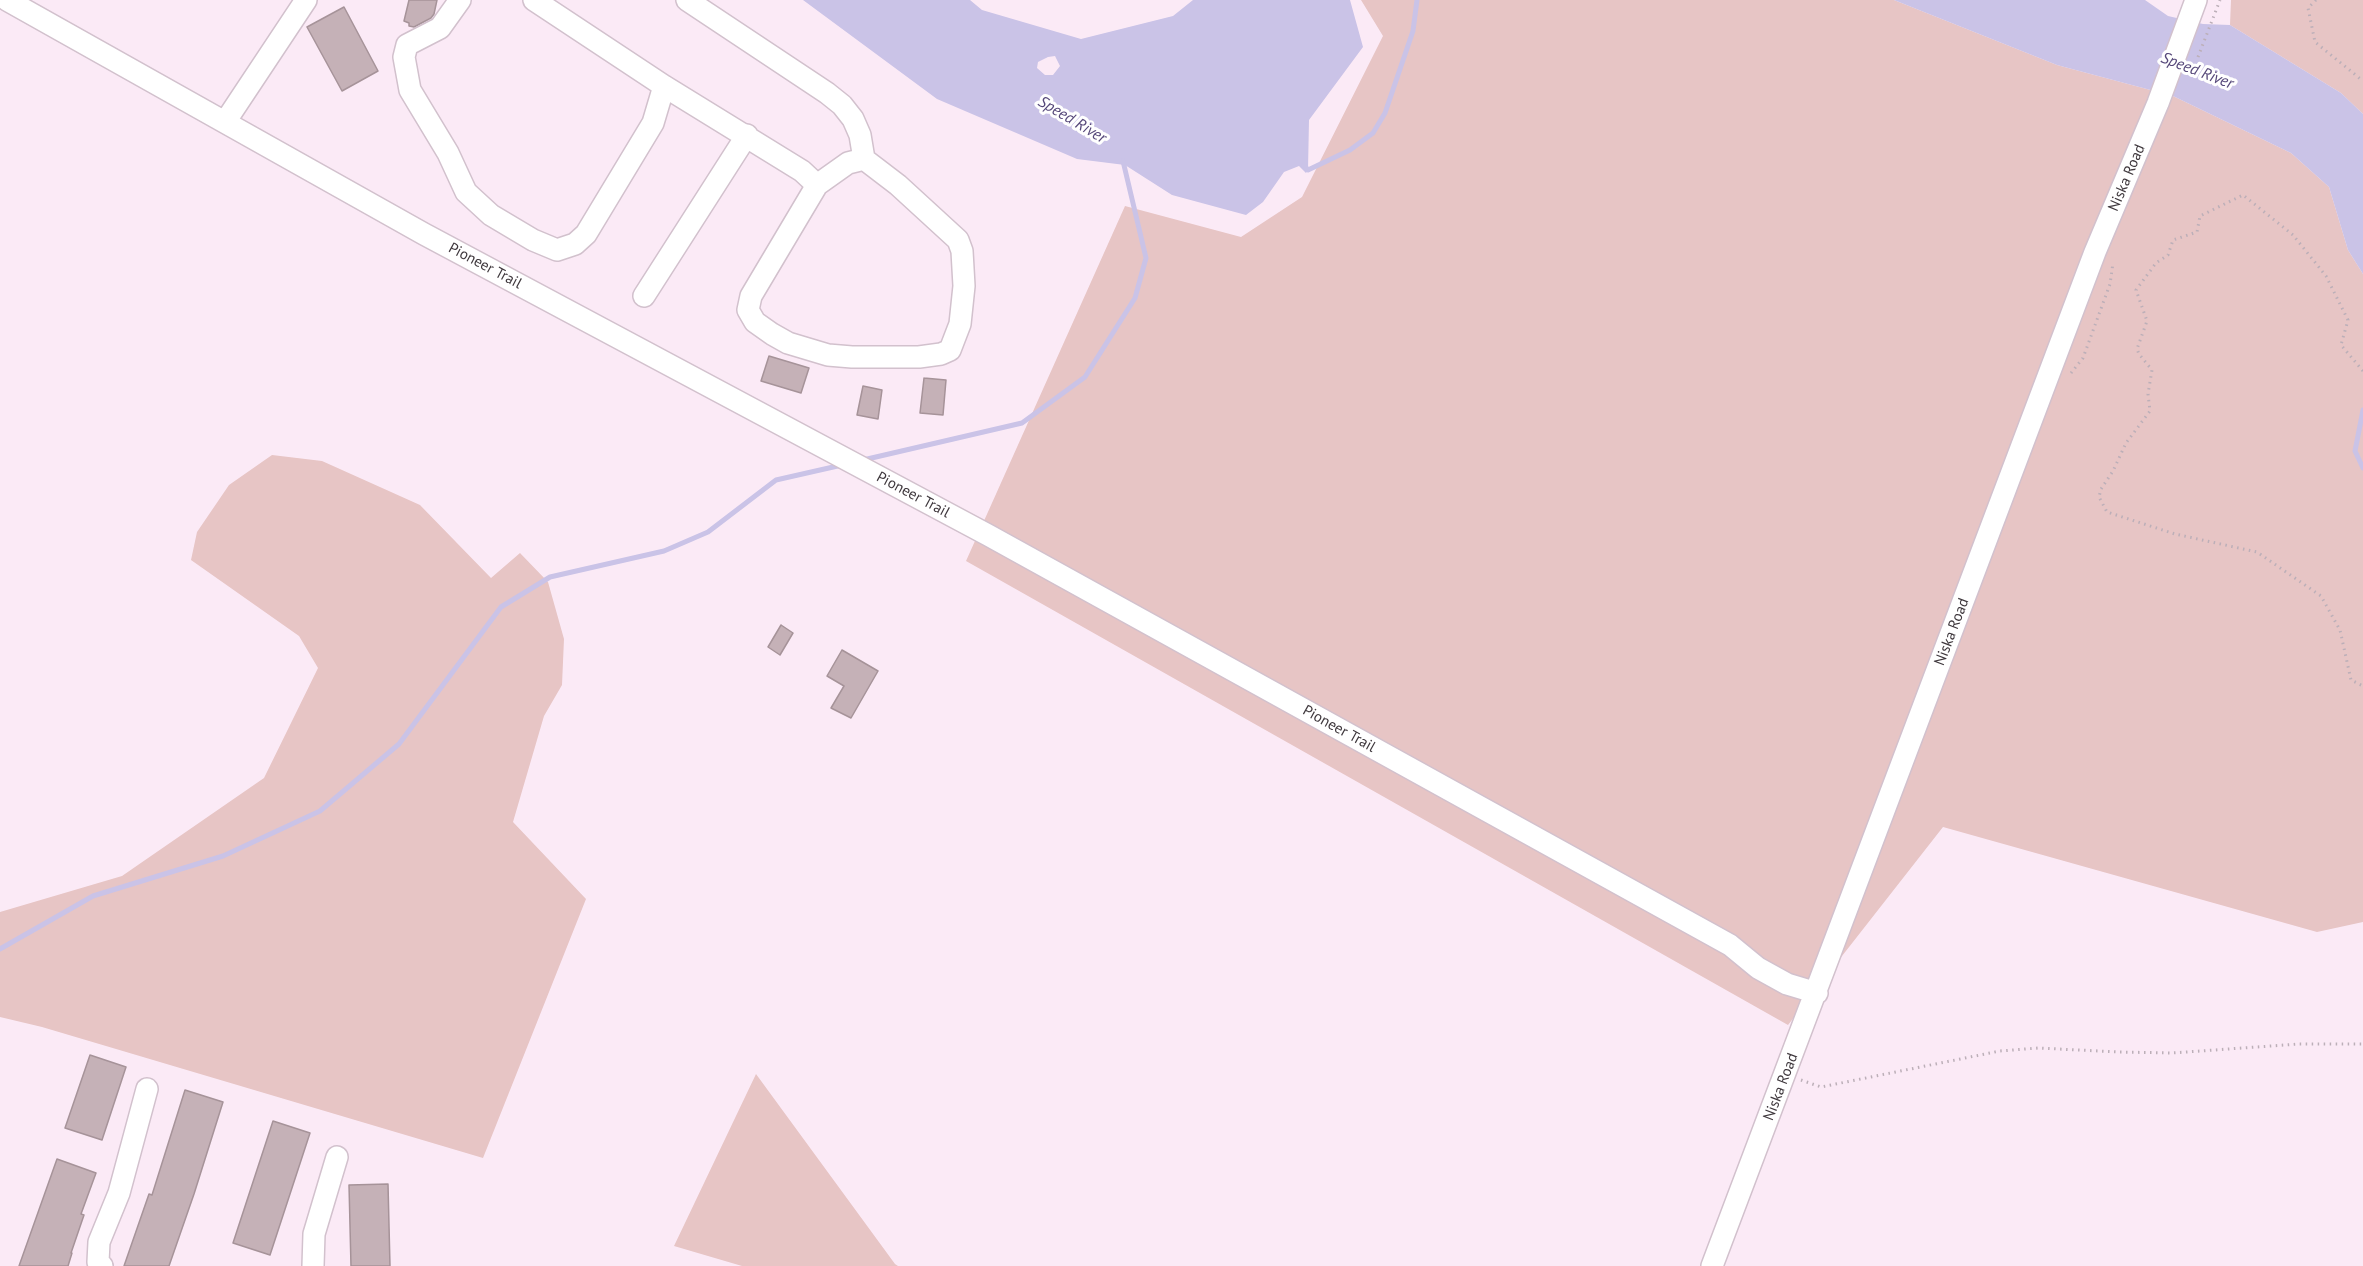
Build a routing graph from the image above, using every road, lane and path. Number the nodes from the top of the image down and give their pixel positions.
1 (7, 0) edge
2 (306, 0) edge
3 (460, 0) edge
4 (534, 0) edge
5 (687, 0) edge
6 (2196, 0) edge
7 (2220, 0) edge
8 (2316, 0) edge
9 (2217, 7) dead end
10 (2363, 81) edge
11 (664, 86) junction
12 (225, 122) junction
13 (747, 135) junction
14 (864, 159) junction
15 (817, 185) junction
16 (644, 296) dead end
17 (2363, 371) edge
18 (2363, 686) edge
19 (1817, 993) junction
20 (2363, 1044) edge
21 (1786, 1075) junction
22 (147, 1089) dead end
23 (337, 1157) dead end
24 (102, 1266) edge
25 (313, 1266) edge
26 (1712, 1266) edge

1 - 12 street, Pioneer Trail
2 - 12 street
3 - 11 street
4 - 11 street
5 - 14 street
6 - 19 street, Niska Road
7 - 9 path
8 - 10 path
11 - 13 street
12 - 19 street, Pioneer Trail
13 - 15 street
13 - 16 street
14 - 15 street
14 - 15 street
17 - 18 path
19 - 21 street, Niska Road
20 - 21 path
21 - 26 street, Niska Road
22 - 24 street
23 - 25 street

